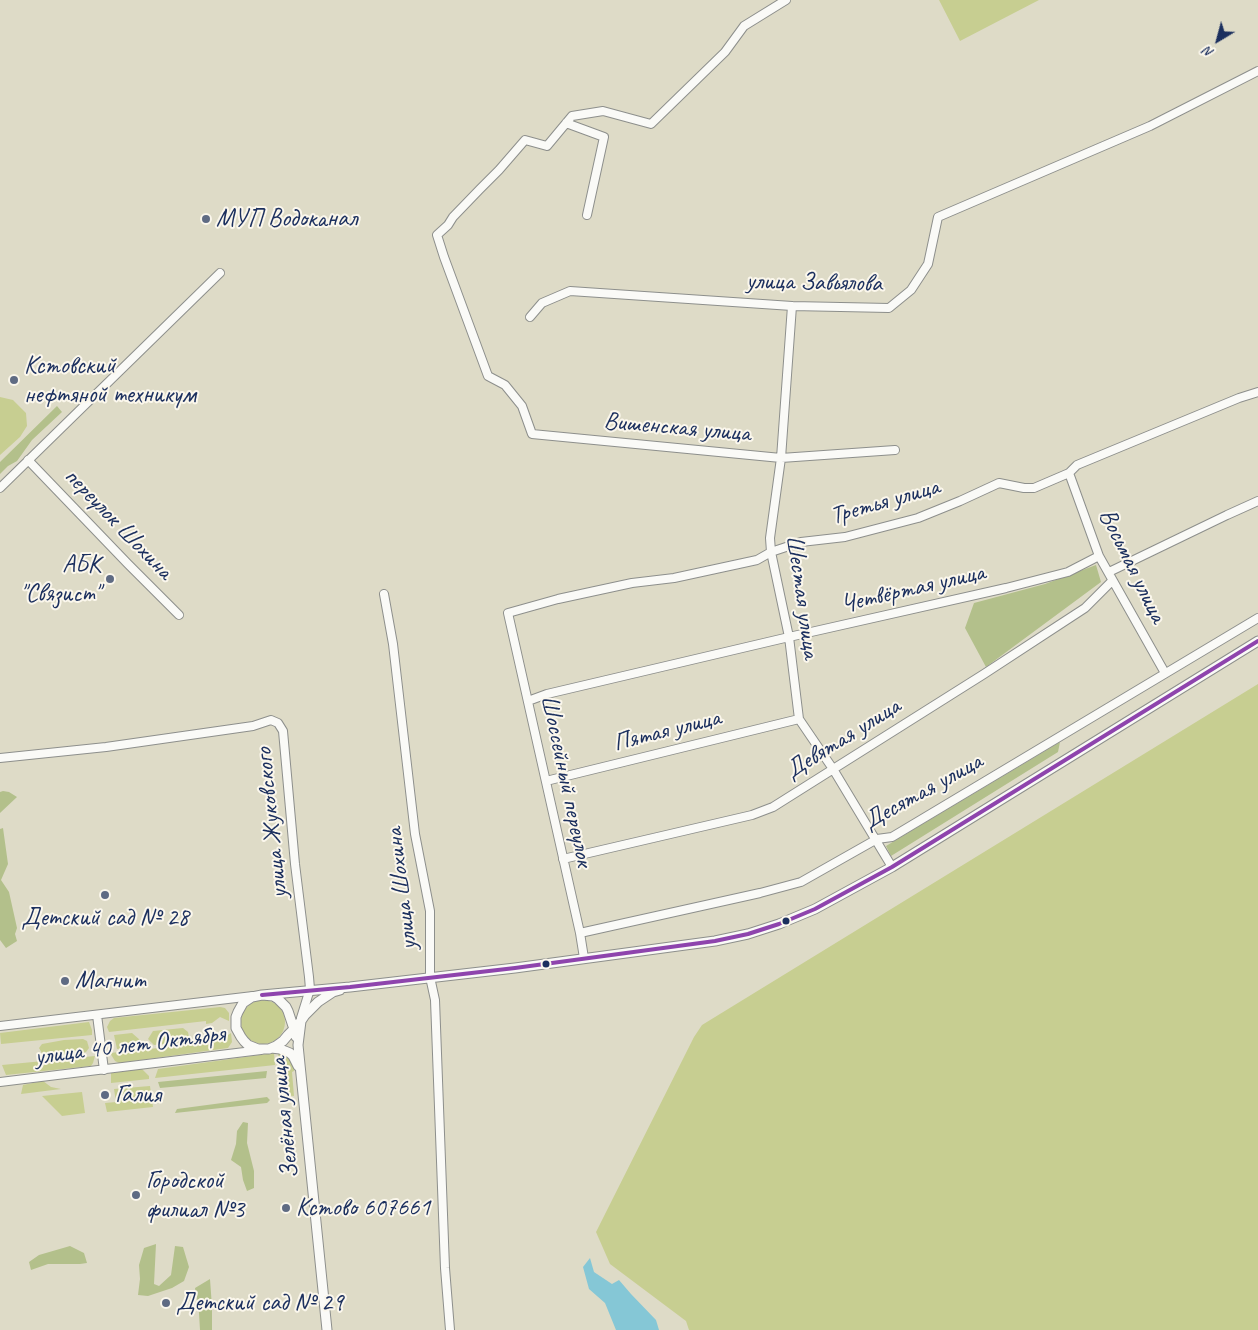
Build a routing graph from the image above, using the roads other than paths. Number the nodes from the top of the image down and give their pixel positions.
1 (786, 0) edge
2 (1258, 71) edge
3 (566, 123) junction
4 (587, 215) dead end
5 (220, 273) dead end
6 (792, 306) junction
7 (530, 317) dead end
8 (1258, 392) edge
9 (895, 450) dead end
10 (781, 458) junction
11 (28, 460) junction
12 (1069, 472) junction
13 (0, 488) edge
14 (1258, 500) edge
15 (772, 552) junction
16 (1099, 556) junction
17 (1109, 572) junction
18 (1112, 581) junction
19 (384, 594) dead end
20 (508, 612) joint
21 (179, 615) dead end
22 (1258, 618) edge
23 (789, 637) junction
24 (1258, 641) edge
25 (1165, 673) junction
26 (528, 701) junction
27 (799, 719) junction
28 (0, 758) edge
29 (833, 769) junction
30 (546, 781) junction
31 (877, 840) junction
32 (563, 859) junction
33 (892, 867) junction
34 (580, 933) junction
35 (584, 958) junction
36 (430, 977) junction
37 (350, 986) junction
38 (310, 989) junction
39 (260, 995) junction
40 (97, 1015) junction
41 (290, 1016) junction
42 (301, 1021) junction
43 (0, 1026) edge
44 (294, 1029) junction
45 (283, 1041) junction
46 (298, 1045) junction
47 (266, 1049) junction
48 (104, 1070) junction
49 (301, 1078) junction
50 (0, 1082) edge
51 (327, 1330) edge
52 (450, 1330) edge

1 - 3 street
2 - 6 street, улица Завьялова
3 - 4 street
3 - 10 street, Вишенская улица
5 - 11 street
6 - 7 street, улица Завьялова
6 - 10 street, Шестая улица
8 - 12 street, Третья улица
9 - 10 street, Вишенская улица
10 - 15 street, Шестая улица
11 - 13 street
11 - 21 street, переулок Шохина
12 - 15 street, Третья улица
12 - 16 street, Восьмая улица
14 - 17 street
15 - 20 street, Третья улица
15 - 23 street, Шестая улица
16 - 17 street, Восьмая улица
16 - 23 street, Четвёртая улица
17 - 18 street, Восьмая улица
18 - 25 street, Восьмая улица
18 - 29 street, Девятая улица
19 - 36 street, улица Шохина
20 - 26 street, Шоссейный переулок
22 - 25 street, Десятая улица
23 - 26 street, Четвёртая улица
23 - 27 street, Шестая улица
24 - 33 main road
25 - 31 street, Десятая улица
26 - 30 street, Шоссейный переулок
27 - 29 street, Шестая улица
27 - 30 street, Пятая улица
28 - 38 street, улица Жуковского
29 - 31 street, Шестая улица
29 - 32 street, Девятая улица
30 - 32 street, Шоссейный переулок
31 - 33 street, Шестая улица
31 - 34 street, Десятая улица
32 - 34 street, Шоссейный переулок
33 - 35 main road
34 - 35 street, Шоссейный переулок
35 - 36 main road
36 - 37 main road
36 - 52 street, улица Шохина
37 - 38 main road
37 - 42 main road, улица 40 лет Октября
38 - 39 main road
38 - 42 street, улица Жуковского
39 - 40 street, улица 40 лет Октября
39 - 41 main road
39 - 47 main road, улица 40 лет Октября
40 - 43 street, улица 40 лет Октября
40 - 48 street
41 - 44 main road
41 - 45 main road
42 - 44 main road, улица 40 лет Октября
42 - 46 main road, Зелёная улица
44 - 45 main road, улица 40 лет Октября
44 - 46 main road
45 - 47 main road, улица 40 лет Октября
46 - 49 main road, Зелёная улица
47 - 48 street, улица 40 лет Октября
47 - 49 main road
48 - 50 street, улица 40 лет Октября
49 - 51 main road, Зелёная улица

